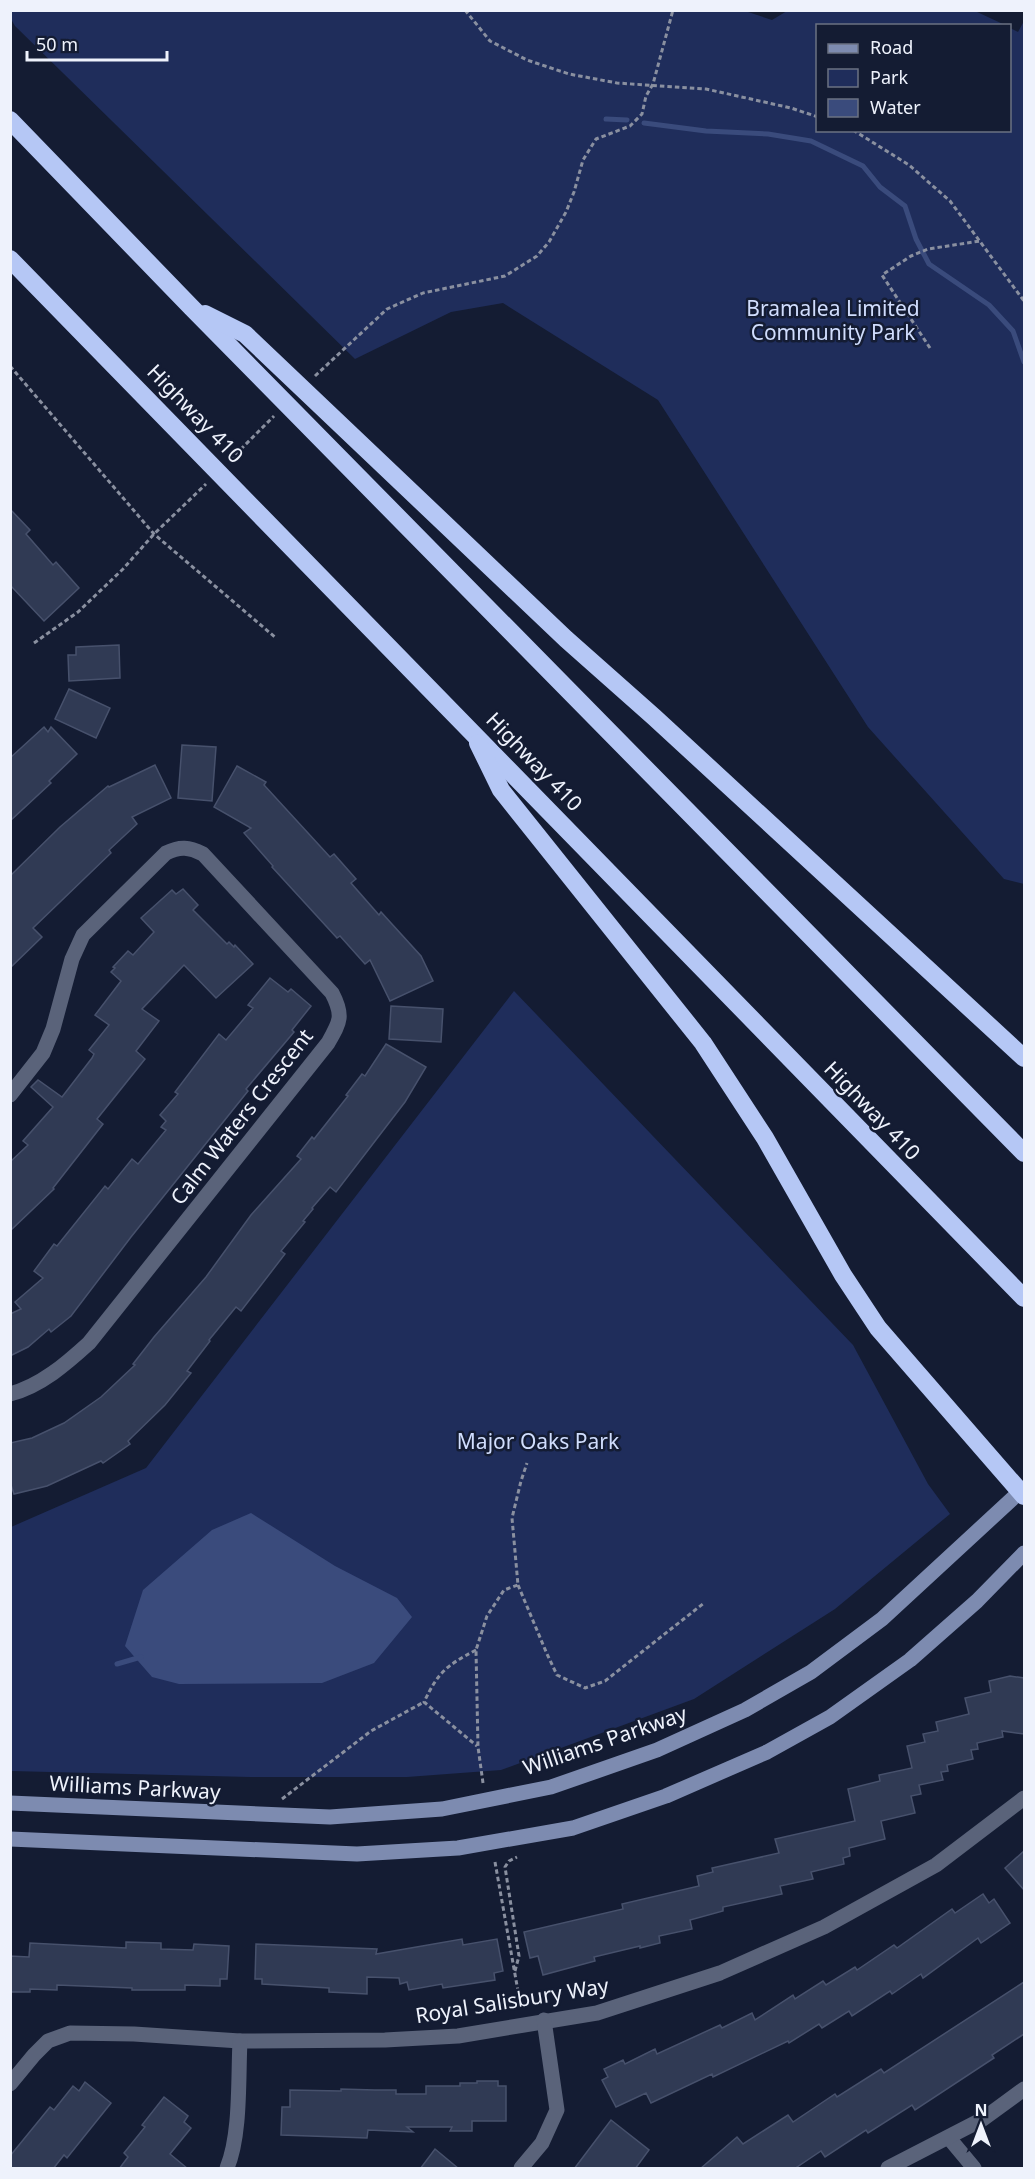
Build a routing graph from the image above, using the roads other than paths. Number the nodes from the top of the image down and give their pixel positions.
1 (10, 120) edge
2 (10, 259) edge
3 (191, 307) junction
4 (470, 728) junction
5 (1024, 1058) edge
6 (10, 1095) edge
7 (1024, 1153) edge
8 (1024, 1298) edge
9 (10, 1394) edge
10 (1023, 1492) edge
11 (1024, 1552) edge
12 (1024, 1798) edge
13 (10, 1803) edge
14 (10, 1839) edge
15 (544, 2020) junction
16 (240, 2041) junction
17 (10, 2084) edge
18 (1024, 2090) edge
19 (949, 2138) junction
20 (227, 2169) edge
21 (521, 2169) edge
22 (888, 2169) edge
23 (974, 2169) edge

1 - 3 highway
2 - 4 highway, Highway 410
3 - 5 highway
3 - 7 highway
4 - 8 highway, Highway 410
4 - 10 highway
6 - 9 street, Calm Waters Crescent
10 - 13 main road, Williams Parkway
11 - 14 main road
12 - 15 street, Royal Salisbury Way
15 - 16 street, Royal Salisbury Way
15 - 21 street
16 - 17 street, Royal Salisbury Way
16 - 20 street
18 - 19 street
19 - 22 street
19 - 23 street

